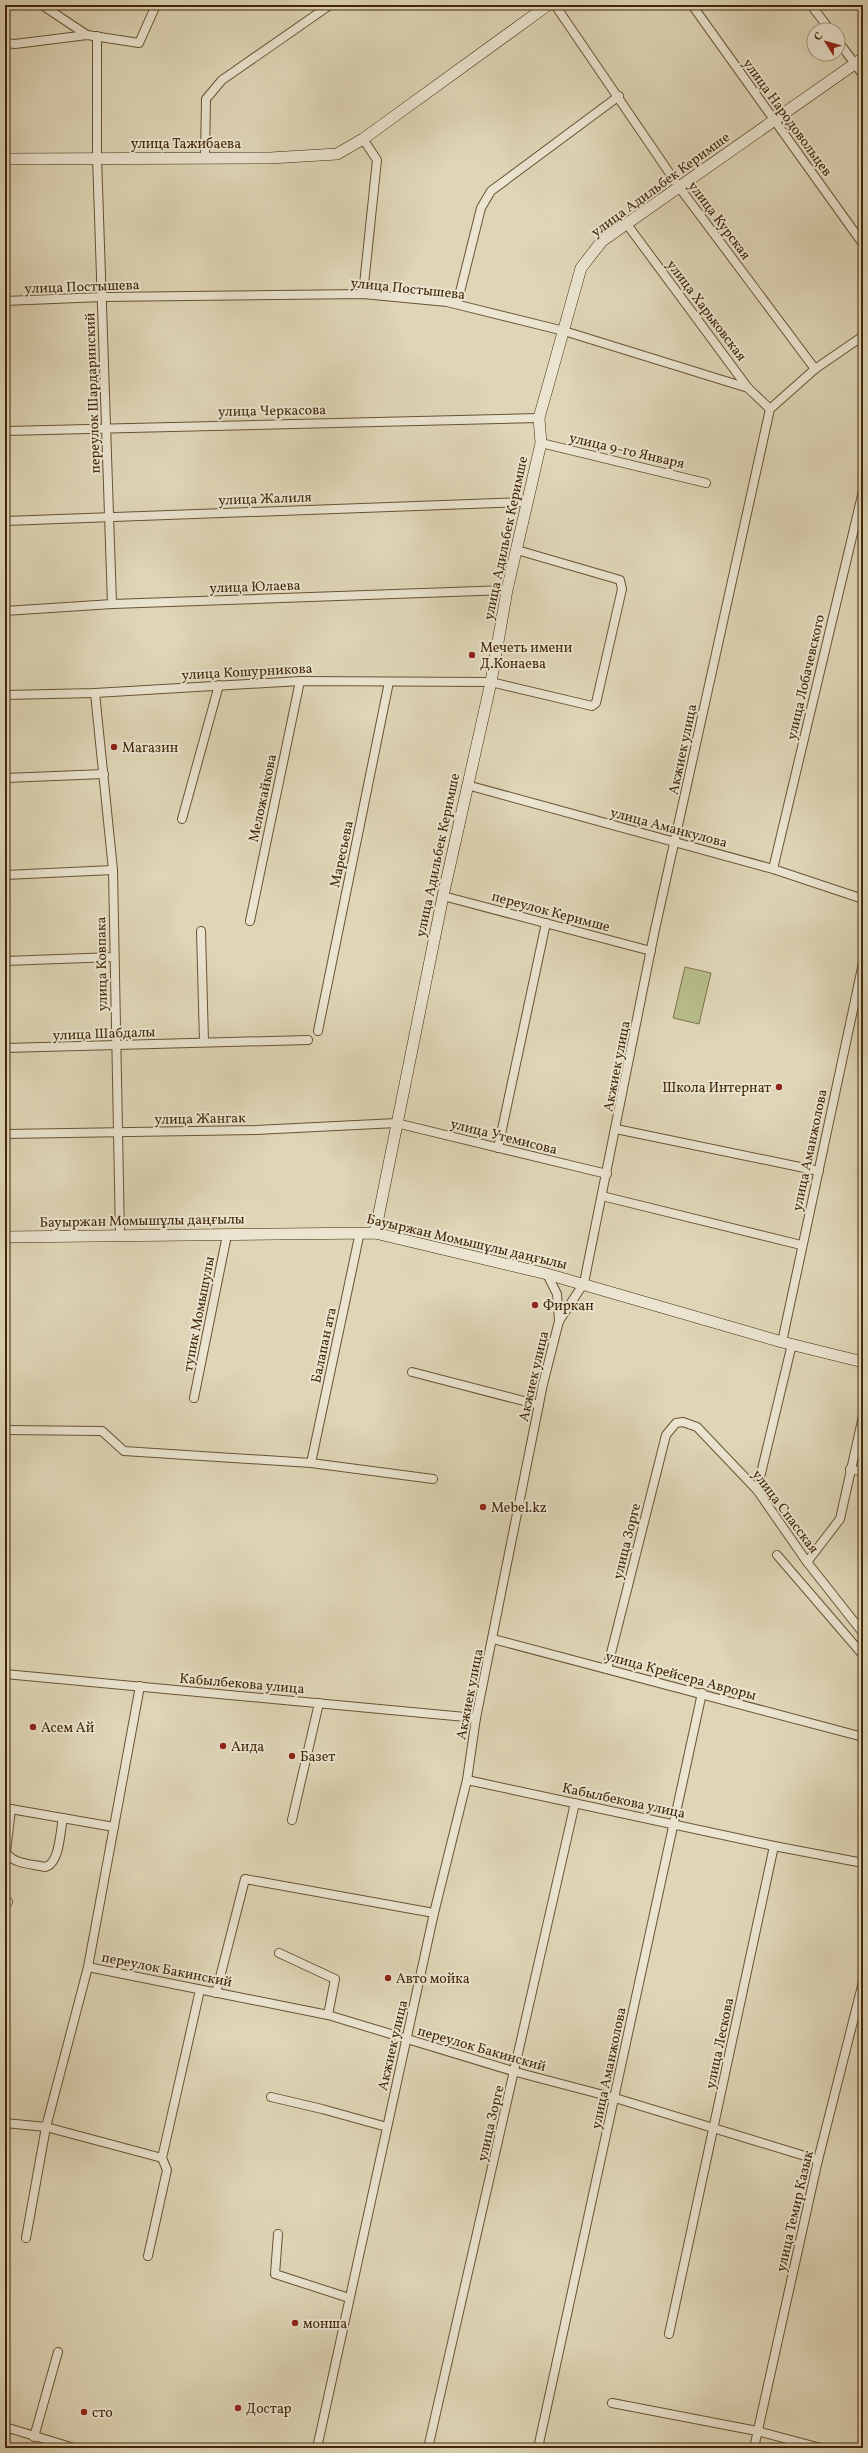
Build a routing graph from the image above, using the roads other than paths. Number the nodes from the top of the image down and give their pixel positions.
1 (42, 5) edge
2 (156, 5) edge
3 (330, 5) edge
4 (548, 5) edge
5 (555, 5) edge
6 (692, 5) edge
7 (811, 5) edge
8 (824, 22) edge
9 (87, 35) junction
10 (97, 36) junction
11 (5, 43) edge
12 (846, 49) edge
13 (859, 61) edge
14 (863, 75) edge
15 (619, 96) junction
16 (774, 120) junction
17 (363, 139) junction
18 (205, 157) junction
19 (97, 158) junction
20 (5, 159) edge
21 (680, 187) junction
22 (626, 223) junction
23 (863, 244) edge
24 (363, 294) junction
25 (102, 297) junction
26 (5, 301) edge
27 (457, 304) junction
28 (564, 331) junction
29 (863, 336) edge
30 (815, 369) junction
31 (748, 388) junction
32 (770, 409) junction
33 (539, 418) junction
34 (106, 427) junction
35 (5, 431) edge
36 (541, 443) junction
37 (706, 483) dead end
38 (863, 491) edge
39 (526, 502) junction
40 (109, 517) junction
41 (5, 521) edge
42 (517, 550) junction
43 (507, 590) junction
44 (112, 604) junction
45 (5, 611) edge
46 (300, 681) junction
47 (389, 682) junction
48 (491, 682) junction
49 (219, 685) junction
50 (95, 693) junction
51 (5, 696) edge
52 (104, 774) junction
53 (5, 778) edge
54 (467, 785) junction
55 (182, 819) dead end
56 (676, 842) junction
57 (113, 870) junction
58 (773, 870) junction
59 (5, 874) edge
60 (443, 896) junction
61 (863, 898) edge
62 (250, 921) dead end
63 (546, 923) junction
64 (201, 931) dead end
65 (651, 951) junction
66 (114, 957) junction
67 (5, 961) edge
68 (863, 963) edge
69 (318, 1031) dead end
70 (308, 1040) dead end
71 (204, 1042) junction
72 (115, 1046) junction
73 (5, 1048) edge
74 (396, 1123) junction
75 (616, 1129) junction
76 (118, 1131) junction
77 (5, 1134) edge
78 (498, 1148) junction
79 (819, 1171) junction
80 (607, 1174) junction
81 (602, 1196) junction
82 (360, 1232) junction
83 (375, 1233) junction
84 (227, 1235) junction
85 (120, 1236) junction
86 (5, 1237) edge
87 (801, 1244) junction
88 (546, 1274) junction
89 (584, 1284) junction
90 (559, 1321) junction
91 (787, 1343) junction
92 (863, 1362) edge
93 (412, 1372) dead end
94 (194, 1398) dead end
95 (539, 1405) junction
96 (863, 1416) edge
97 (676, 1423) joint
98 (5, 1430) edge
99 (311, 1463) junction
100 (850, 1469) junction
101 (863, 1472) edge
102 (433, 1478) dead end
103 (758, 1490) junction
104 (777, 1555) dead end
105 (807, 1562) junction
106 (863, 1633) edge
107 (493, 1639) junction
108 (863, 1655) edge
109 (607, 1669) junction
110 (5, 1674) edge
111 (140, 1686) junction
112 (702, 1693) junction
113 (319, 1703) junction
114 (476, 1718) junction
115 (863, 1737) edge
116 (467, 1780) junction
117 (575, 1803) junction
118 (8, 1809) edge
119 (62, 1818) junction
120 (292, 1820) dead end
121 (674, 1824) junction
122 (114, 1827) junction
123 (774, 1846) junction
124 (863, 1863) edge
125 (434, 1913) junction
126 (279, 1953) dead end
127 (88, 1967) junction
128 (863, 1982) edge
129 (200, 1990) junction
130 (216, 1993) junction
131 (328, 2015) junction
132 (407, 2040) junction
133 (516, 2072) junction
134 (271, 2097) dead end
135 (615, 2098) junction
136 (5, 2123) edge
137 (46, 2127) junction
138 (387, 2127) junction
139 (714, 2129) junction
140 (162, 2158) junction
141 (818, 2160) junction
142 (278, 2234) dead end
143 (26, 2238) dead end
144 (148, 2256) dead end
145 (350, 2298) junction
146 (669, 2334) dead end
147 (58, 2352) dead end
148 (612, 2403) dead end
149 (5, 2427) edge
150 (757, 2431) junction
151 (34, 2438) junction
152 (74, 2448) edge
153 (317, 2448) edge
154 (428, 2448) edge
155 (538, 2448) edge
156 (754, 2448) edge
157 (821, 2448) edge

1 - 9 street
2 - 10 street
3 - 18 street
4 - 17 street, улица Тажибаева
5 - 15 street, улица Курская
6 - 16 street, улица Народовольцев
7 - 8 street
9 - 10 street
9 - 11 street
10 - 19 street, переулок Шардаринский
12 - 13 street
13 - 14 street
13 - 16 street, улица Адильбек Керимше
15 - 21 street, улица Курская
15 - 27 street
16 - 21 street, улица Адильбек Керимше
16 - 23 street, улица Народовольцев
17 - 18 street, улица Тажибаева
17 - 24 street
18 - 19 street, улица Тажибаева
19 - 20 street, улица Тажибаева
19 - 25 street, переулок Шардаринский
21 - 22 street, улица Адильбек Керимше
21 - 30 street, улица Курская
22 - 28 street, улица Адильбек Керимше
22 - 31 street, улица Харьковская
24 - 25 street, улица Постышева
24 - 27 street, улица Постышева
25 - 26 street, улица Постышева
25 - 34 street, переулок Шардаринский
27 - 28 street, улица Постышева
28 - 31 street, улица Постышева
28 - 33 street, улица Адильбек Керимше
29 - 30 street
30 - 32 street
31 - 32 street, улица Харьковская
32 - 56 street, Акжиек улица
33 - 34 street, улица Черкасова
33 - 36 street, улица Адильбек Керимше
34 - 35 street, улица Черкасова
34 - 40 street, переулок Шардаринский
36 - 37 street, улица 9-го Января
36 - 39 street, улица Адильбек Керимше
38 - 58 street, улица Лобачевского
39 - 40 street, улица Жалиля
39 - 42 street, улица Адильбек Керимше
40 - 41 street, улица Жалиля
40 - 44 street, переулок Шардаринский
42 - 43 street, улица Адильбек Керимше
42 - 48 street, улица Кошурникова
43 - 44 street, улица Юлаева
43 - 48 street, улица Адильбек Керимше
44 - 45 street, улица Юлаева
46 - 47 street, улица Кошурникова
46 - 49 street, улица Кошурникова
46 - 62 street, Меложайкова
47 - 48 street, улица Кошурникова
47 - 69 street, Маресьева
48 - 54 street, улица Адильбек Керимше
49 - 50 street, улица Кошурникова
49 - 55 street
50 - 51 street, улица Кошурникова
50 - 52 street, улица Ковпака
52 - 53 street
52 - 57 street, улица Ковпака
54 - 56 street, улица Аманкулова
54 - 60 street, улица Адильбек Керимше
56 - 58 street, улица Аманкулова
56 - 65 street, Акжиек улица
57 - 59 street
57 - 66 street, улица Ковпака
58 - 61 street, улица Аманкулова
60 - 63 street, переулок Керимше
60 - 74 street, улица Адильбек Керимше
63 - 65 street, переулок Керимше
63 - 78 street
64 - 71 street
65 - 75 street, Акжиек улица
66 - 67 street
66 - 72 street, улица Ковпака
68 - 79 street, улица Аманжолова
70 - 71 street, улица Шабдалы
71 - 72 street, улица Шабдалы
72 - 73 street, улица Шабдалы
72 - 76 street, улица Ковпака
74 - 76 street, улица Жангак
74 - 78 street, улица Утемисова
74 - 83 street, улица Адильбек Керимше
75 - 79 street
75 - 80 street, Акжиек улица
76 - 77 street, улица Жангак
76 - 85 street, улица Ковпака
78 - 80 street, улица Утемисова
79 - 87 street, улица Аманжолова
80 - 81 street, Акжиек улица
81 - 87 street
81 - 89 street, Акжиек улица
82 - 83 street, Бауыржан Момышұлы даңғылы
82 - 84 street, Бауыржан Момышұлы даңғылы
82 - 99 street, Балапан ата
83 - 88 street, Бауыржан Момышұлы даңғылы
84 - 85 street, Бауыржан Момышұлы даңғылы
84 - 94 street, тупик Момышулы
85 - 86 street, Бауыржан Момышұлы даңғылы
87 - 91 street, улица Аманжолова
88 - 89 street, Бауыржан Момышұлы даңғылы
88 - 90 street
89 - 90 street, Акжиек улица
89 - 91 street, Бауыржан Момышұлы даңғылы
90 - 95 street, Акжиек улица
91 - 92 street, Бауыржан Момышұлы даңғылы
91 - 103 street, улица Аманжолова
93 - 95 street
95 - 107 street, Акжиек улица
96 - 100 street
97 - 103 street, улица Спасская
97 - 109 street, улица Зорге
98 - 99 street
99 - 102 street
100 - 101 street
100 - 105 street
103 - 105 street, улица Спасская
104 - 108 street
105 - 106 street, улица Спасская
107 - 109 street, улица Крейсера Авроры
107 - 114 street, Акжиек улица
109 - 112 street, улица Крейсера Авроры
110 - 111 street, Кабылбекова улица
111 - 113 street, Кабылбекова улица
111 - 122 street
112 - 115 street, улица Крейсера Авроры
112 - 121 street, улица Аманжолова
113 - 114 street, Кабылбекова улица
113 - 120 street
114 - 116 street, Акжиек улица
116 - 117 street, Кабылбекова улица
116 - 125 street, Акжиек улица
117 - 121 street, Кабылбекова улица
117 - 133 street, улица Зорге
118 - 119 street
118 - 119 street
119 - 122 street
121 - 123 street, Кабылбекова улица
121 - 135 street, улица Аманжолова
122 - 127 street
123 - 124 street
123 - 139 street, улица Лескова
125 - 130 street
125 - 132 street, Акжиек улица
126 - 131 street
127 - 129 street, переулок Бакинский
127 - 137 street
128 - 141 street, улица Темир Казык
129 - 130 street, переулок Бакинский
129 - 140 street
130 - 131 street, переулок Бакинский
131 - 132 street, переулок Бакинский
132 - 133 street, переулок Бакинский
132 - 138 street, Акжиек улица
133 - 135 street, переулок Бакинский
133 - 154 street, улица Зорге
134 - 138 street
135 - 139 street, переулок Бакинский
135 - 155 street, улица Аманжолова
136 - 137 street
137 - 140 street
137 - 143 street
138 - 145 street, Акжиек улица
139 - 141 street, переулок Бакинский
139 - 146 street, улица Лескова
140 - 144 street
141 - 150 street, улица Темир Казык
142 - 145 street
145 - 153 street, Акжиек улица
147 - 151 street
148 - 150 street
149 - 151 street
150 - 156 street, улица Темир Казык
150 - 157 street
151 - 152 street

